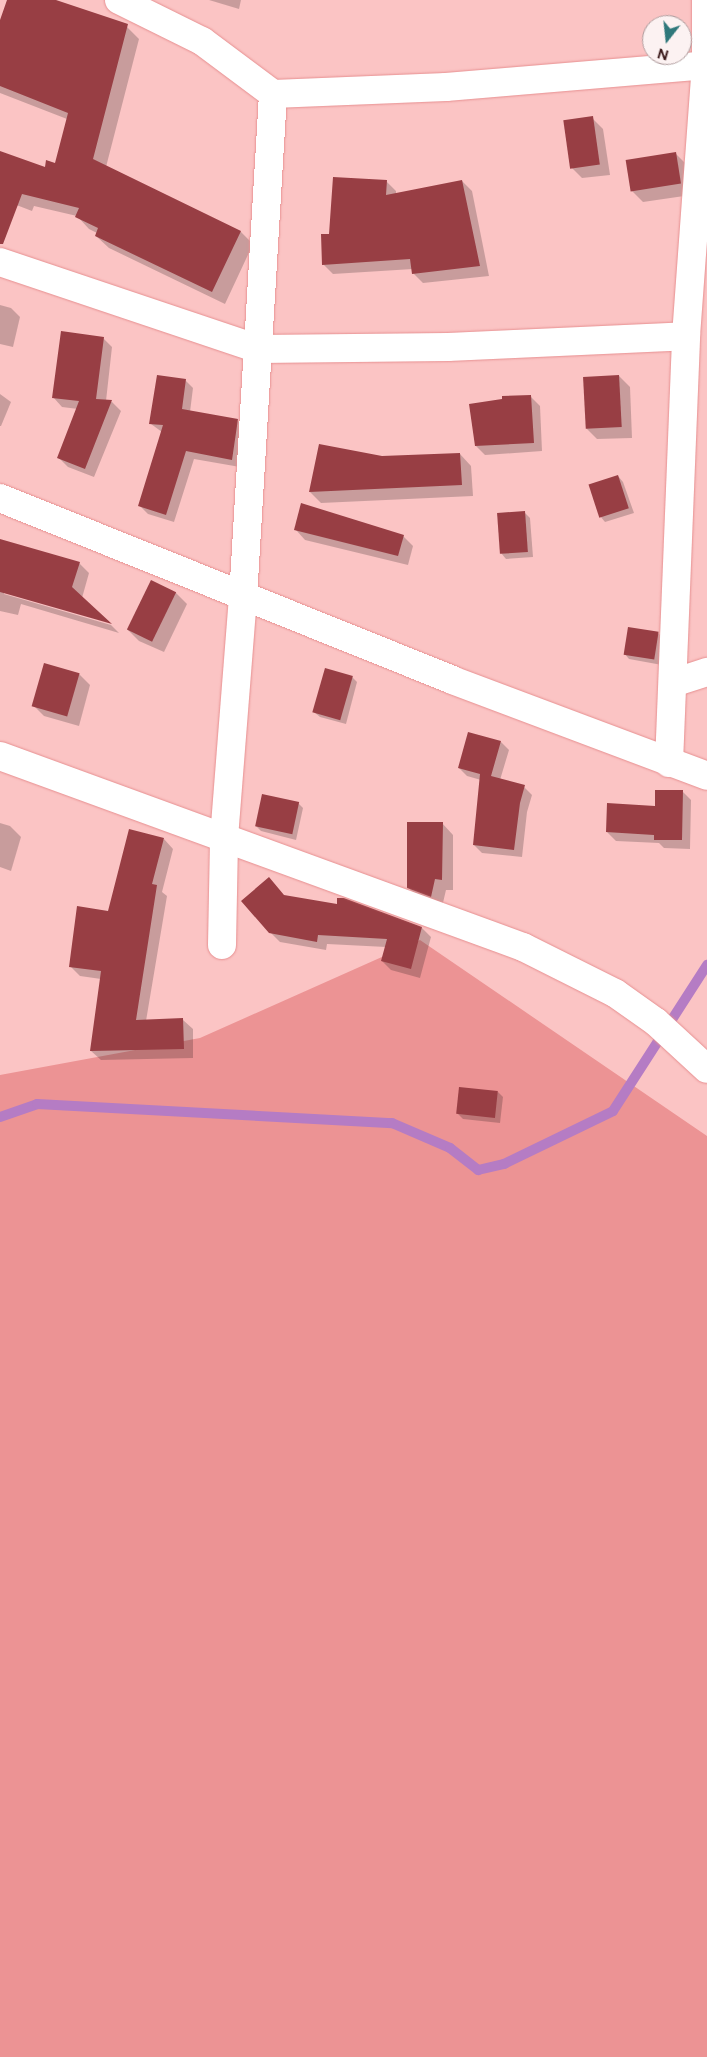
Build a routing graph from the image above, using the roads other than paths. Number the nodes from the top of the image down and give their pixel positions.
1 (119, 0) edge
2 (706, 0) edge
3 (706, 65) edge
4 (273, 94) junction
5 (0, 262) edge
6 (686, 336) junction
7 (259, 349) junction
8 (0, 498) edge
9 (243, 598) junction
10 (707, 672) edge
11 (673, 683) junction
12 (0, 756) edge
13 (669, 764) junction
14 (707, 776) edge
15 (224, 838) junction
16 (222, 945) dead end
17 (707, 1069) edge

1 - 4 street
2 - 3 street
3 - 4 street
3 - 6 street
4 - 7 street
5 - 7 street
6 - 7 street
6 - 11 street
7 - 9 street
8 - 9 street
9 - 13 street
9 - 15 street
10 - 11 street
11 - 13 street
12 - 15 street
13 - 14 street
15 - 16 street
15 - 17 street

